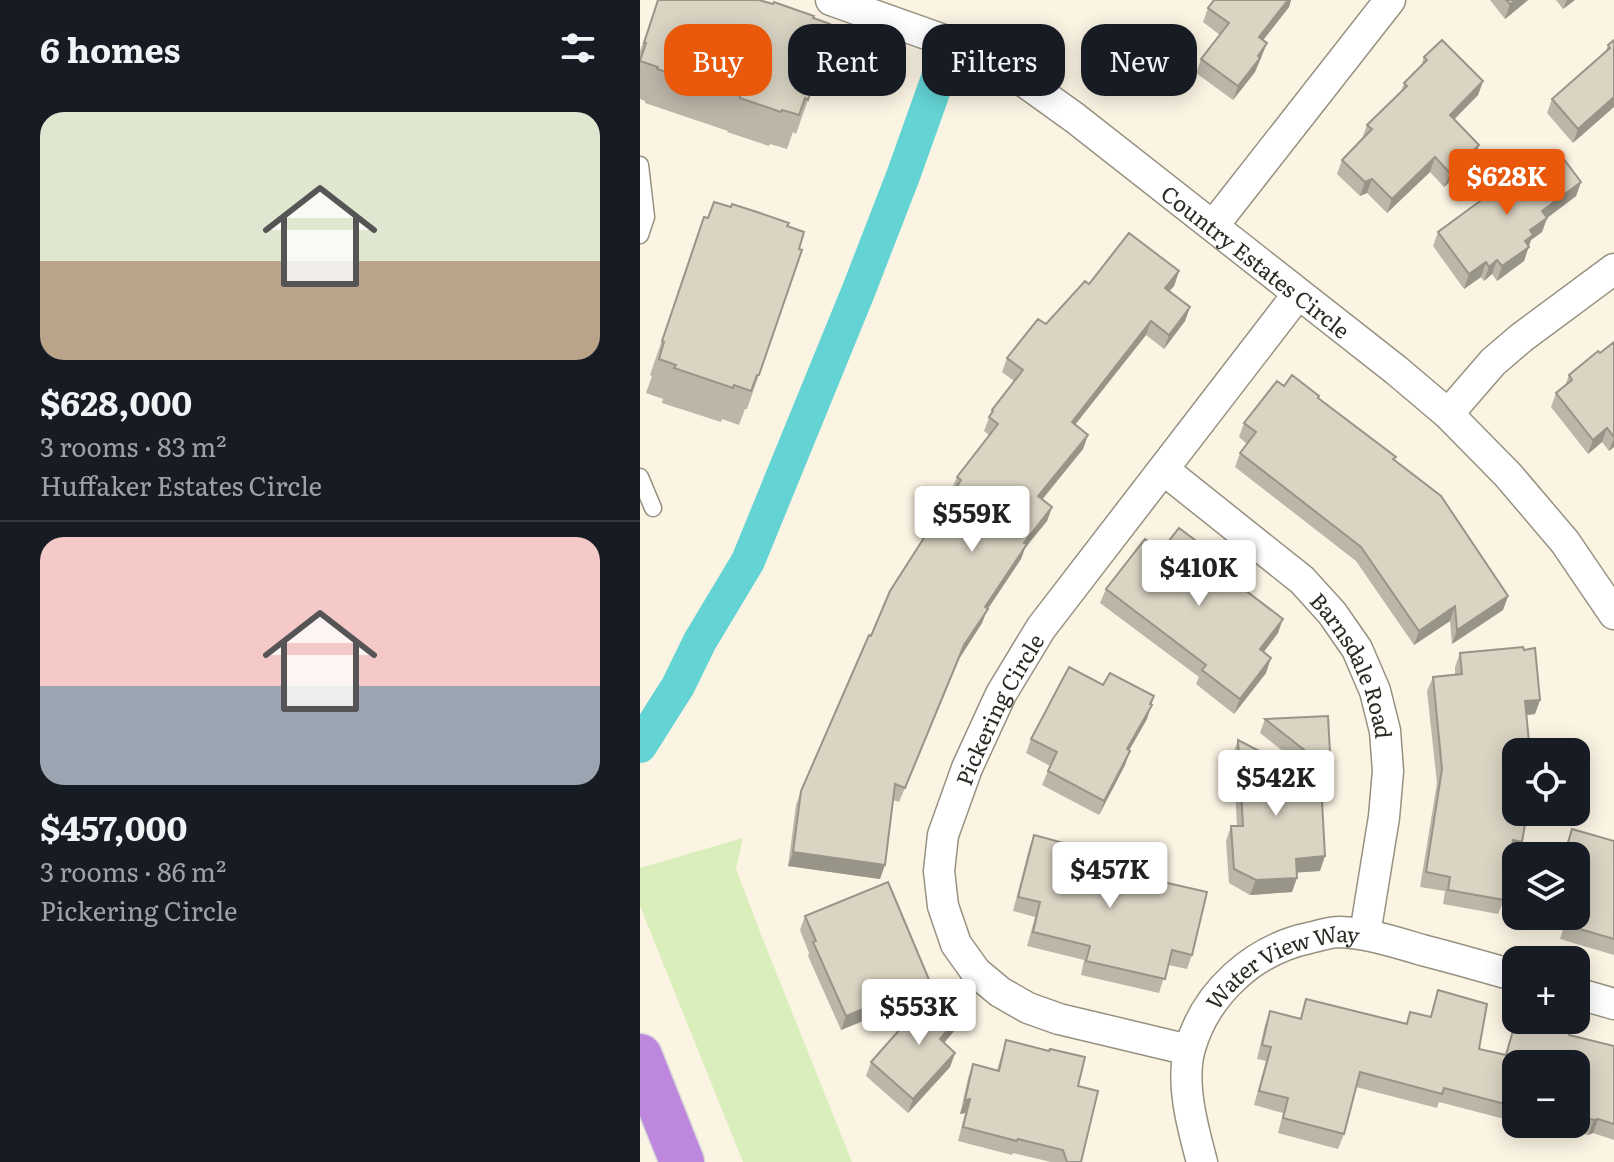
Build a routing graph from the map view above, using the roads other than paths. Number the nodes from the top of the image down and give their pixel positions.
1 (831, 0) edge
2 (1390, 0) edge
3 (640, 165) edge
4 (643, 218) edge
5 (1213, 226) junction
6 (640, 235) edge
7 (1614, 269) edge
8 (1298, 294) junction
9 (1448, 414) junction
10 (1164, 470) junction
11 (640, 477) edge
12 (653, 508) dead end
13 (1614, 614) edge
14 (1365, 934) junction
15 (1502, 972) edge
16 (1590, 997) edge
17 (1614, 1004) edge
18 (1189, 1050) junction
19 (640, 1056) edge
20 (682, 1162) edge
21 (1202, 1162) edge

1 - 5 street, Country Estates Circle
2 - 5 street
3 - 4 lane
4 - 6 lane
5 - 8 street, Country Estates Circle
7 - 9 street
8 - 9 street, Country Estates Circle
8 - 10 street, Pickering Circle
9 - 13 street, Country Estates Circle
10 - 14 street, Barnsdale Road
10 - 18 street, Pickering Circle
11 - 12 lane
14 - 15 street, Water View Way
14 - 18 street, Water View Way
16 - 17 street
18 - 21 street, Water View Way
19 - 20 highway

